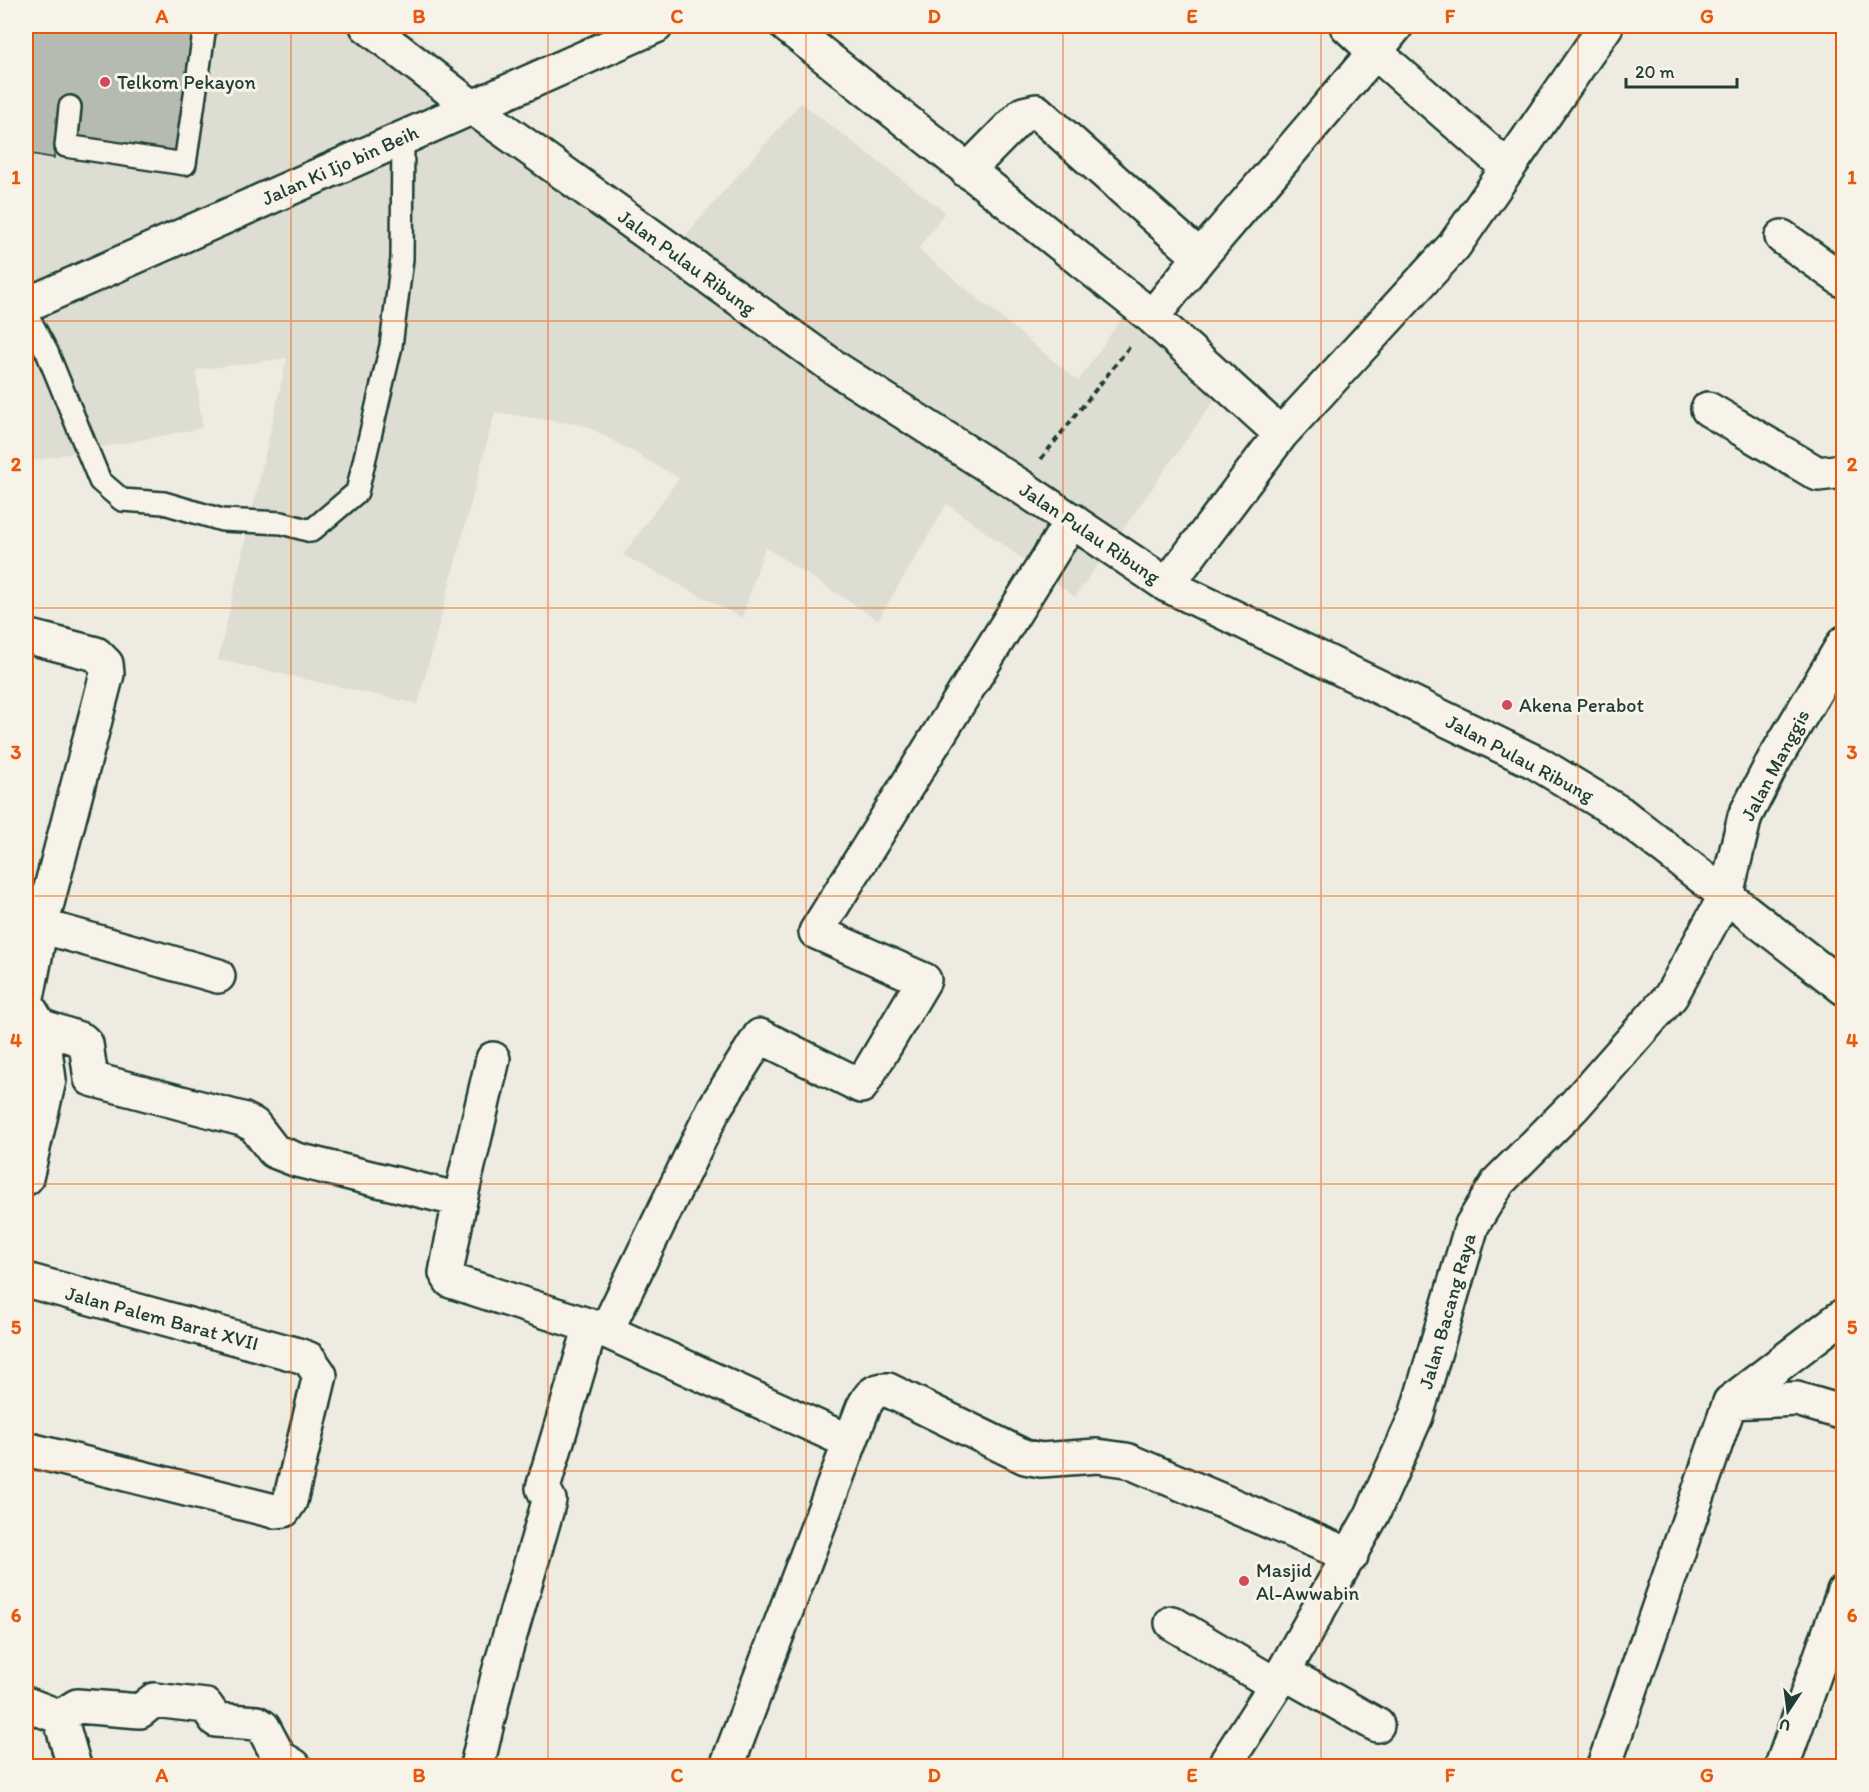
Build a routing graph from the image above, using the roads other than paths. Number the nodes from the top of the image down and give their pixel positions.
1 (205, 26) edge
2 (367, 26) edge
3 (656, 26) edge
4 (787, 26) edge
5 (1347, 26) edge
6 (1396, 26) edge
7 (1606, 26) edge
8 (1375, 52) junction
9 (70, 107) dead end
10 (472, 107) junction
11 (404, 136) junction
12 (1508, 168) junction
13 (968, 171) junction
14 (1782, 237) dead end
15 (1200, 257) junction
16 (1844, 281) edge
17 (26, 305) edge
18 (26, 313) edge
19 (1152, 317) junction
20 (1708, 409) dead end
21 (1281, 434) junction
22 (1844, 471) edge
23 (1072, 520) junction
24 (1167, 585) junction
25 (26, 636) edge
26 (1844, 643) edge
27 (1726, 894) junction
28 (41, 926) junction
29 (218, 976) dead end
30 (1844, 988) edge
31 (42, 1027) junction
32 (493, 1059) dead end
33 (26, 1178) edge
34 (460, 1200) junction
35 (26, 1280) edge
36 (1844, 1315) edge
37 (598, 1328) junction
38 (1730, 1402) junction
39 (1844, 1413) edge
40 (850, 1442) junction
41 (26, 1449) edge
42 (1350, 1556) junction
43 (1844, 1591) edge
44 (1172, 1623) dead end
45 (1279, 1678) junction
46 (26, 1704) edge
47 (60, 1717) junction
48 (1377, 1725) dead end
49 (74, 1767) edge
50 (294, 1767) edge
51 (477, 1767) edge
52 (727, 1767) edge
53 (1224, 1767) edge
54 (1604, 1767) edge
55 (1782, 1767) edge

1 - 9 lane
2 - 10 street, Jalan Pulau Ribung
3 - 10 street, Jalan Ki Ijo bin Beih
4 - 13 street
5 - 8 street
6 - 8 street
7 - 12 street
8 - 12 street
8 - 15 street
10 - 11 street, Jalan Ki Ijo bin Beih
10 - 23 street, Jalan Pulau Ribung
11 - 17 street, Jalan Ki Ijo bin Beih
11 - 18 lane
12 - 21 street
13 - 15 street
13 - 19 street
14 - 16 street
15 - 19 street
19 - 21 street
20 - 22 street
21 - 24 street
23 - 24 street, Jalan Pulau Ribung
23 - 37 street
24 - 27 street, Jalan Pulau Ribung
25 - 28 street
26 - 27 street, Jalan Manggis
27 - 30 street, Jalan Pulau Ribung
27 - 42 street, Jalan Bacang Raya
28 - 29 street
28 - 31 street
31 - 33 street
31 - 34 street
32 - 34 street
34 - 37 street
35 - 41 street, Jalan Palem Barat XVII
36 - 38 street
37 - 40 street
37 - 51 street
38 - 39 street
38 - 54 street
40 - 42 street
40 - 52 street
42 - 45 street, Jalan Bacang Raya
43 - 55 street
44 - 45 street
45 - 48 street
45 - 53 street, Jalan Bacang Raya
46 - 47 street
47 - 49 street
47 - 50 street

